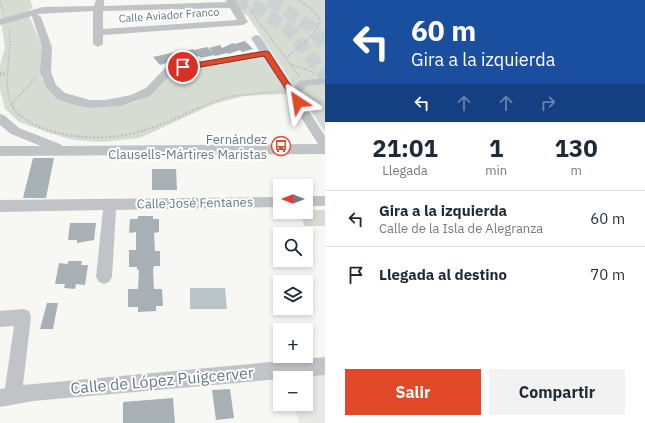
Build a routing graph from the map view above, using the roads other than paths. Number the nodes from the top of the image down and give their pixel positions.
1 (39, 0) edge
2 (231, 2) edge
3 (170, 4) edge
4 (99, 5) edge
5 (39, 14) junction
6 (3, 20) edge
7 (97, 32) junction
8 (256, 38) dead end
9 (98, 44) dead end
10 (266, 53) junction
11 (322, 77) edge
12 (291, 92) junction
13 (0, 118) edge
14 (325, 146) edge
15 (70, 150) junction
16 (325, 150) edge
17 (0, 151) edge
18 (313, 201) edge
19 (325, 201) edge
20 (273, 202) edge
21 (110, 204) junction
22 (0, 206) edge
23 (104, 277) dead end
24 (0, 319) edge
25 (325, 366) edge
26 (7, 397) edge

1 - 5 street
2 - 3 street
2 - 7 street, Calle Aviador Franco
3 - 4 street
4 - 5 street
4 - 7 street
5 - 6 street
5 - 10 street
7 - 9 street
8 - 10 street
10 - 12 street
11 - 12 street
12 - 14 street
13 - 15 street
15 - 16 street
15 - 17 street
18 - 19 street
20 - 21 street, Calle José Fentanes
21 - 22 street, Calle José Fentanes
21 - 23 street
24 - 26 street
25 - 26 street, Calle de López Puigcerver

